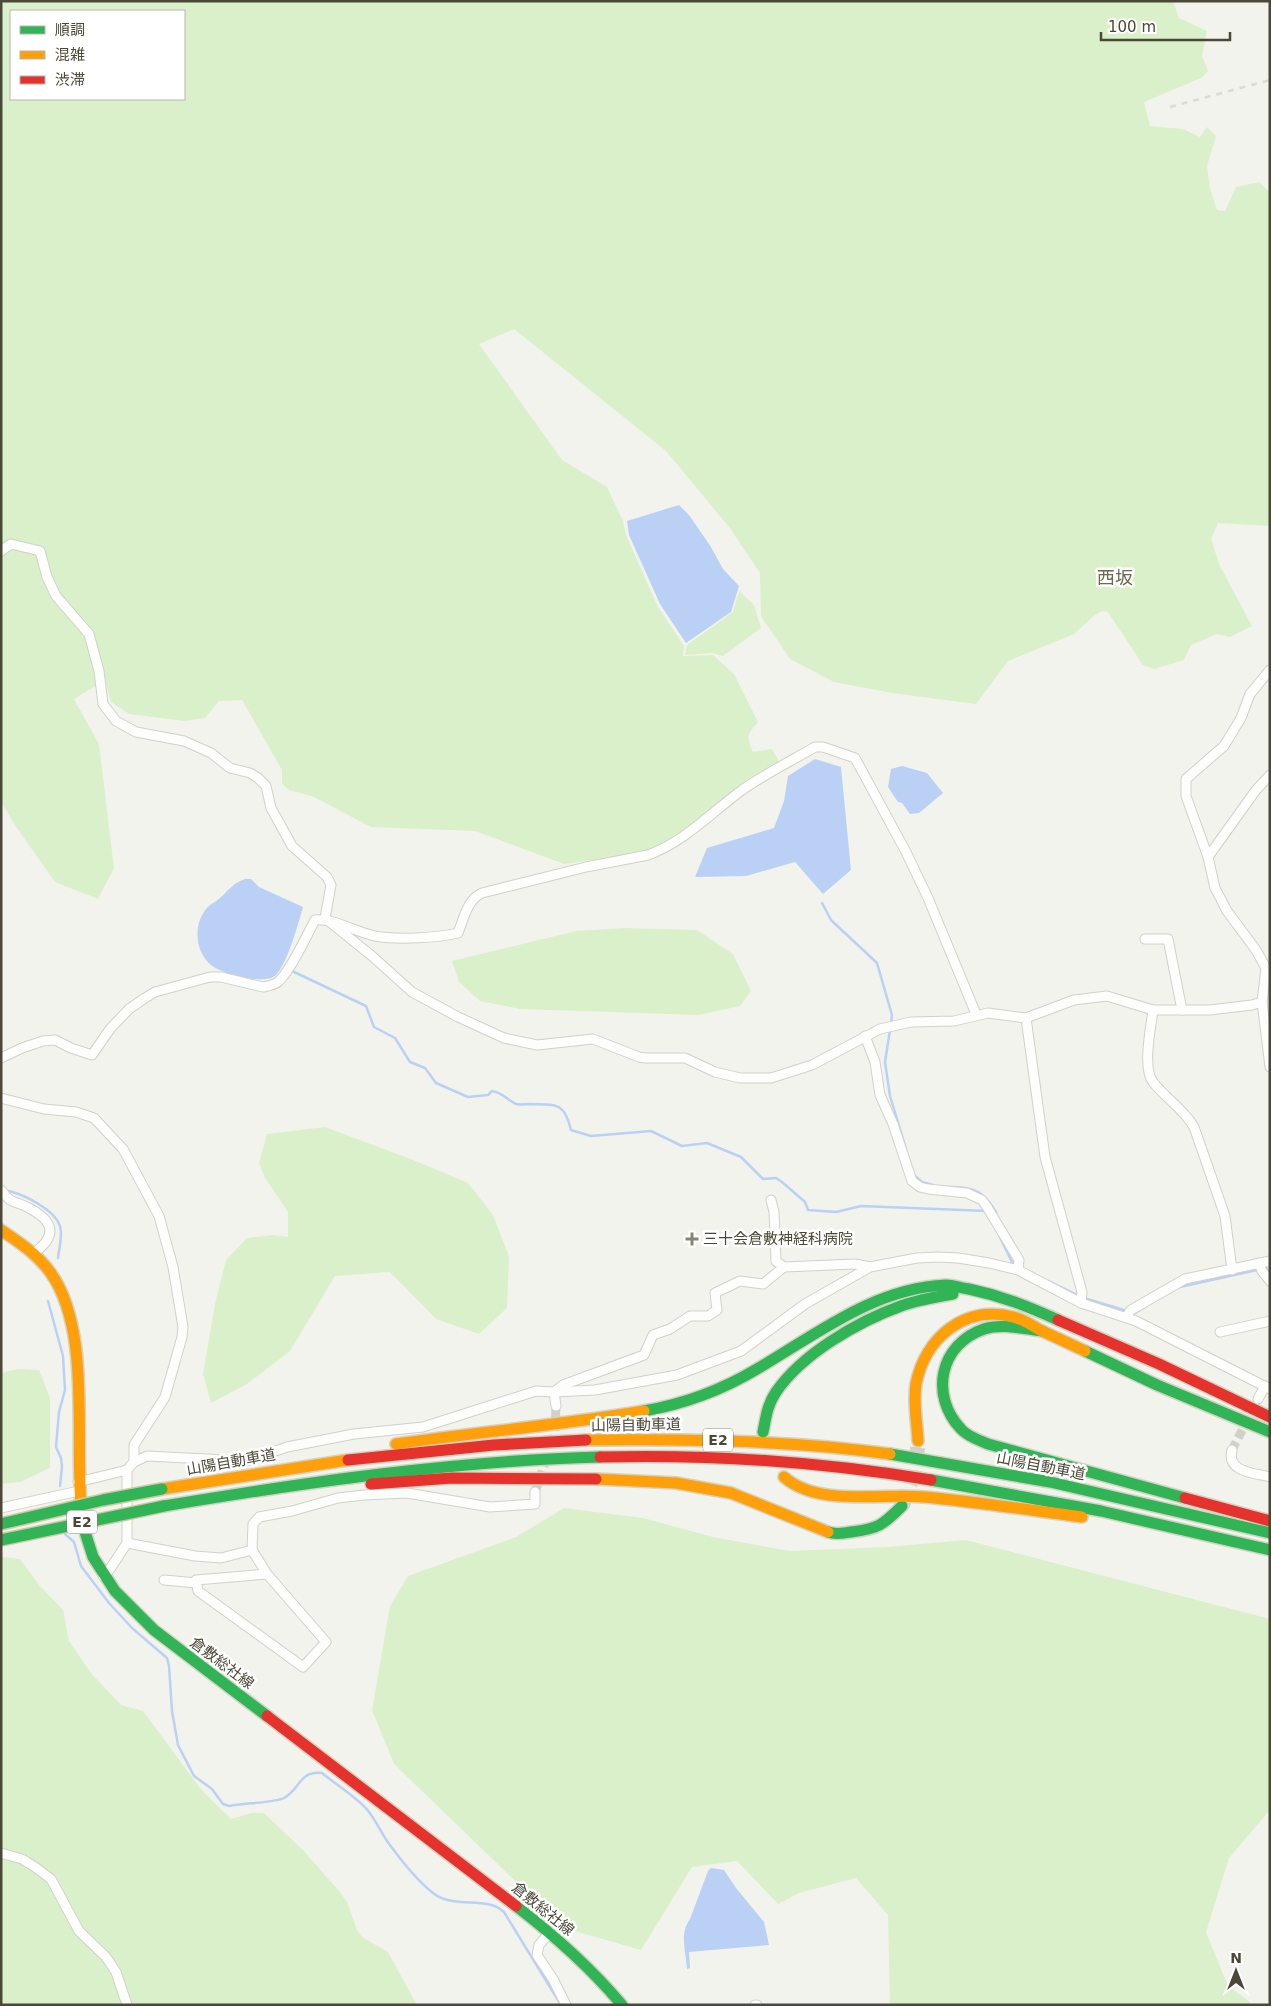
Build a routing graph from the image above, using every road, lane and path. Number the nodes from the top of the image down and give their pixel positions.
1 (1, 551) edge
2 (1270, 670) edge
3 (1270, 775) edge
4 (1208, 857) junction
5 (325, 918) junction
6 (1145, 939) dead end
7 (1268, 968) edge
8 (1262, 1002) junction
9 (1154, 1010) junction
10 (1182, 1010) junction
11 (976, 1014) junction
12 (1026, 1018) junction
13 (865, 1036) junction
14 (1, 1058) edge
15 (1270, 1067) edge
16 (1, 1098) edge
17 (1, 1190) edge
18 (771, 1200) dead end
19 (1, 1230) edge
20 (34, 1253) junction
21 (1270, 1261) edge
22 (784, 1267) junction
23 (870, 1267) junction
24 (1019, 1267) junction
25 (1261, 1267) junction
26 (1232, 1270) junction
27 (1270, 1281) edge
28 (969, 1291) junction
29 (1082, 1299) junction
30 (1128, 1313) junction
31 (1270, 1321) edge
32 (1042, 1331) junction
33 (1220, 1332) dead end
34 (1267, 1388) edge
35 (554, 1392) junction
36 (1258, 1399) dead end
37 (556, 1406) tunnel mouth
38 (1270, 1417) edge
39 (764, 1432) dead end
40 (1270, 1432) edge
41 (918, 1440) tunnel mouth
42 (1232, 1450) dead end
43 (134, 1462) junction
44 (127, 1470) junction
45 (233, 1476) junction
46 (784, 1477) dead end
47 (1270, 1477) edge
48 (79, 1487) junction
49 (535, 1492) tunnel mouth
50 (234, 1494) junction
51 (902, 1506) tunnel mouth
52 (1, 1508) edge
53 (1270, 1521) edge
54 (1, 1524) edge
55 (1198, 1531) junction
56 (1270, 1533) edge
57 (1, 1540) edge
58 (127, 1543) junction
59 (252, 1550) junction
60 (1270, 1550) edge
61 (267, 1574) junction
62 (102, 1576) junction
63 (164, 1580) dead end
64 (197, 1583) junction
65 (1, 1853) edge
66 (550, 1932) junction
67 (127, 2005) edge
68 (566, 2005) edge
69 (622, 2005) edge

1 - 5 street
2 - 4 street
3 - 4 street
4 - 7 street
5 - 11 street
5 - 13 street
5 - 14 street
6 - 10 street
7 - 8 street
8 - 10 street
8 - 15 street
9 - 10 street
9 - 12 street
9 - 26 street
11 - 12 street
11 - 13 street
12 - 29 street
13 - 24 street
16 - 43 street
17 - 20 street
18 - 22 street
19 - 20 main road, 倉敷総社線
20 - 48 main road, 倉敷総社線
21 - 25 street
22 - 23 street
22 - 35 street
23 - 24 street
23 - 35 street
24 - 29 street
25 - 26 street
25 - 27 street
26 - 30 street
28 - 38 main road
28 - 39 main road
28 - 45 main road
29 - 30 street
30 - 34 street
31 - 33 street
32 - 40 main road
32 - 41 main road
32 - 53 main road
34 - 36 street
35 - 37 street
35 - 43 street
42 - 47 street
43 - 44 street
44 - 48 street
44 - 58 street
45 - 54 main road, 山陽自動車道 / E2, bridge
45 - 56 main road, 山陽自動車道 / E2
46 - 55 main road
48 - 52 street
48 - 62 main road, 倉敷総社線
49 - 59 street
50 - 51 main road
50 - 55 main road, E2
50 - 57 main road, E2, bridge
55 - 60 main road, E2
58 - 59 street
58 - 62 street
59 - 61 street
61 - 64 street
61 - 64 street
62 - 66 main road, 倉敷総社線
63 - 64 street
65 - 67 street
66 - 68 street
66 - 69 main road, 倉敷総社線

